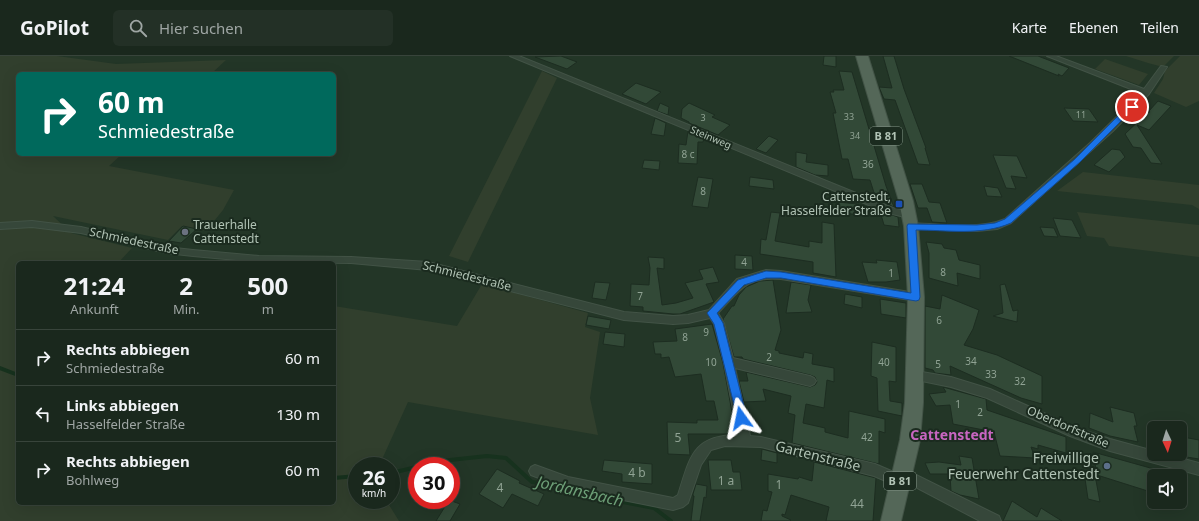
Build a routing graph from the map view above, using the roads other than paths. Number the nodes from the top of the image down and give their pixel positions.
1 (513, 56) edge
2 (862, 56) edge
3 (1050, 56) edge
4 (1163, 67) dead end
5 (1146, 92) junction
6 (910, 221) junction
7 (0, 226) edge
8 (916, 297) junction
9 (712, 313) junction
10 (729, 363) junction
11 (916, 376) junction
12 (810, 381) dead end
13 (745, 440) junction
14 (1199, 469) edge
15 (535, 471) dead end
16 (901, 477) junction
17 (891, 521) edge
18 (994, 521) edge

1 - 6 street, Steinweg
2 - 6 main road, B 81
3 - 5 street
4 - 5 street, Steinweg
5 - 6 street, Steinweg
6 - 8 main road, B 81
7 - 9 street, Schmiedestraße
8 - 9 street
8 - 11 main road, B 81
9 - 10 street
10 - 12 street
10 - 13 street
11 - 14 street, Oberdorfstraße
11 - 16 main road, B 81
13 - 15 street, Gartenstraße
13 - 16 street, Gartenstraße
16 - 17 main road, B 81
16 - 18 street, Gartenstraße

